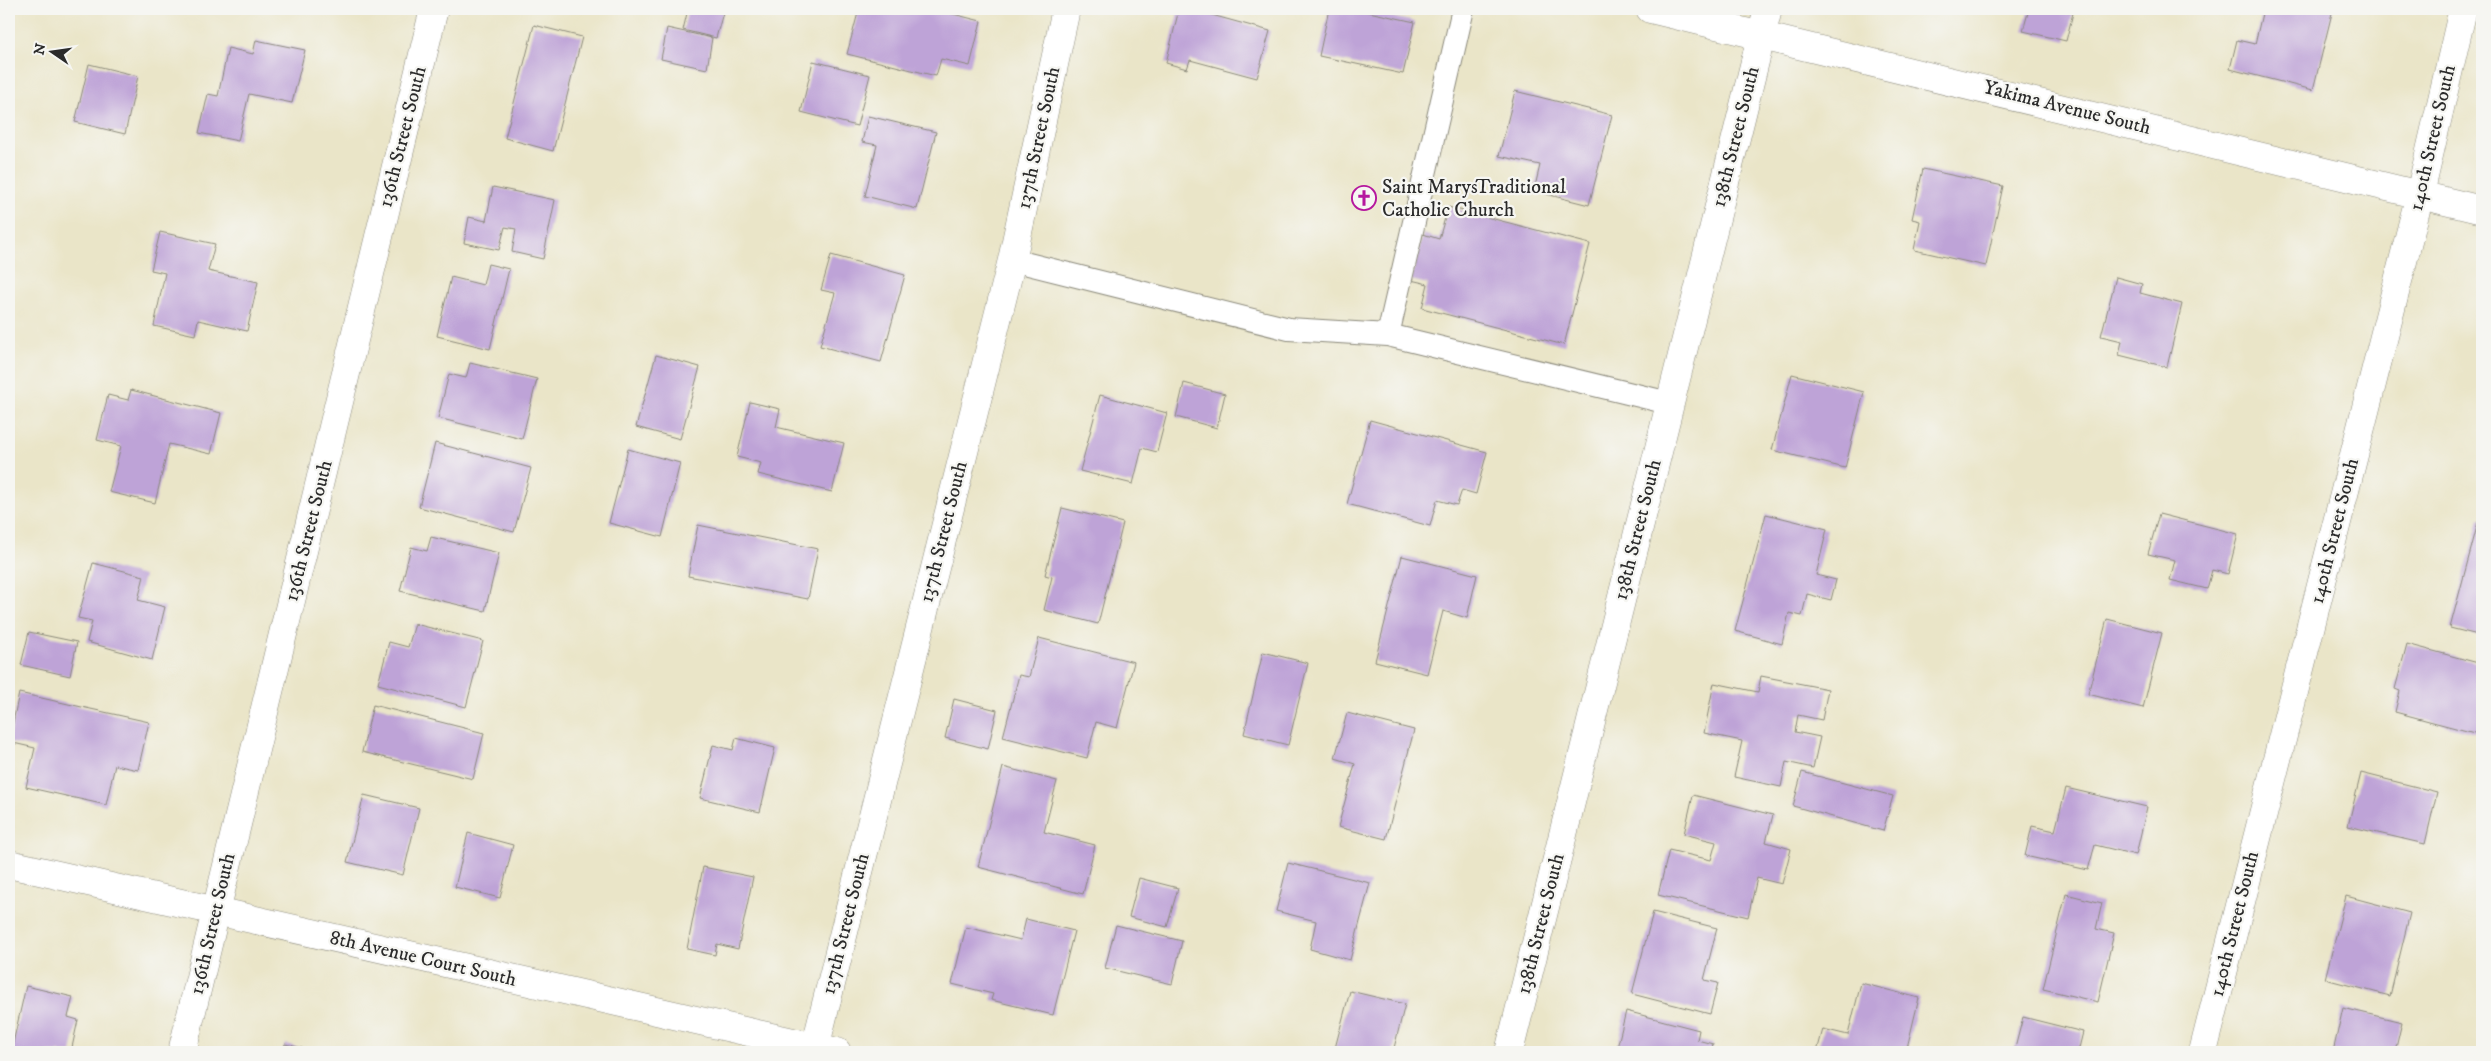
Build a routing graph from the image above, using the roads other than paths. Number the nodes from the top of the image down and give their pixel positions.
1 (434, 9) edge
2 (1066, 9) edge
3 (1463, 9) edge
4 (1650, 9) edge
5 (2463, 9) edge
6 (1764, 21) edge
7 (2420, 194) junction
8 (2482, 210) edge
9 (1012, 260) junction
10 (1388, 335) junction
11 (1669, 403) junction
12 (9, 864) edge
13 (216, 910) junction
14 (822, 1051) edge
15 (182, 1052) edge
16 (1509, 1052) edge
17 (2203, 1052) edge

1 - 13 street, 136th Street South
2 - 9 street, 137th Street South
3 - 10 lane
4 - 6 street, Yakima Avenue South
5 - 7 street, 140th Street South
6 - 7 street, Yakima Avenue South
6 - 11 street, 138th Street South
7 - 8 street, Yakima Avenue South
7 - 17 street, 140th Street South
9 - 10 lane
9 - 14 street, 137th Street South
10 - 11 lane
11 - 16 street, 138th Street South
12 - 13 street, 8th Avenue Court South
13 - 14 street, 8th Avenue Court South
13 - 15 street, 136th Street South

